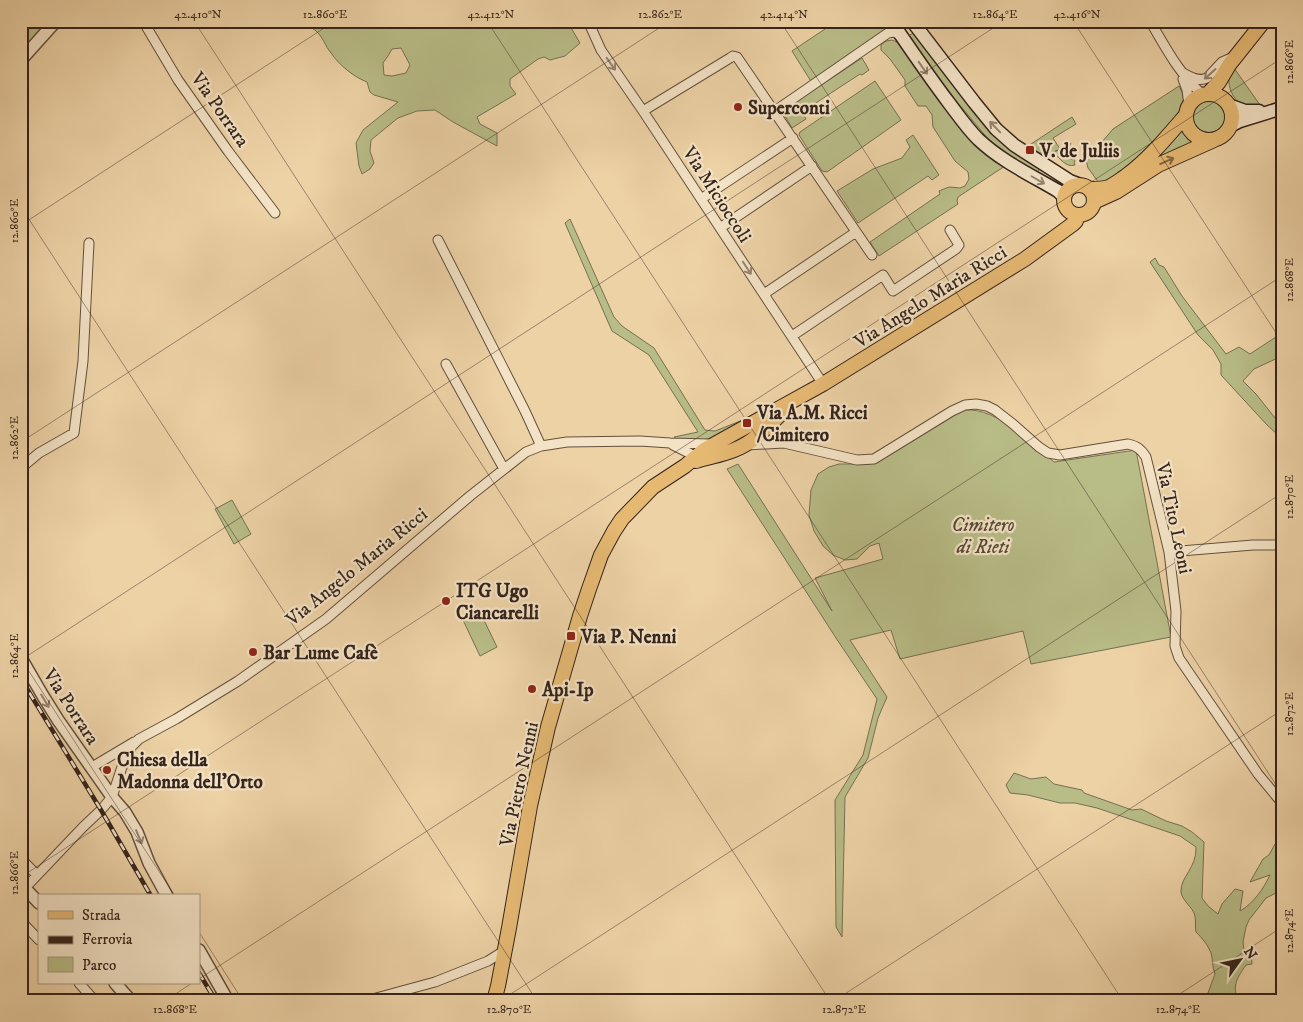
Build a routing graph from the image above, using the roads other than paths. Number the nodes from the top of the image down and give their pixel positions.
1 (56, 21) edge
2 (143, 21) edge
3 (589, 21) edge
4 (908, 21) edge
5 (912, 21) edge
6 (1150, 21) edge
7 (1264, 21) edge
8 (892, 28) edge
9 (1237, 55) junction
10 (21, 60) edge
11 (1181, 72) junction
12 (1206, 94) junction
13 (1226, 102) junction
14 (1282, 108) edge
15 (643, 110) junction
16 (1188, 110) junction
17 (775, 111) junction
18 (1230, 126) junction
19 (793, 138) junction
20 (1214, 139) junction
21 (812, 166) junction
22 (1084, 187) junction
23 (1064, 197) junction
24 (701, 199) junction
25 (1094, 202) junction
26 (275, 213) dead end
27 (1077, 215) junction
28 (720, 228) junction
29 (950, 230) dead end
30 (856, 232) junction
31 (438, 240) dead end
32 (89, 243) dead end
33 (872, 255) dead end
34 (764, 294) junction
35 (792, 336) junction
36 (446, 364) dead end
37 (824, 384) junction
38 (765, 421) junction
39 (738, 431) junction
40 (721, 441) junction
41 (784, 443) junction
42 (670, 444) junction
43 (745, 445) junction
44 (541, 446) junction
45 (679, 448) junction
46 (732, 451) junction
47 (699, 458) junction
48 (684, 466) junction
49 (21, 468) edge
50 (504, 469) junction
51 (1282, 545) edge
52 (1169, 552) junction
53 (21, 658) edge
54 (139, 739) junction
55 (92, 768) junction
56 (112, 797) junction
57 (1282, 803) edge
58 (21, 859) edge
59 (37, 875) junction
60 (23, 886) edge
61 (166, 894) edge
62 (38, 902) edge
63 (21, 921) edge
64 (38, 939) edge
65 (504, 951) junction
66 (200, 952) edge
67 (488, 961) junction
68 (500, 973) junction
69 (80, 984) edge
70 (116, 984) edge
71 (95, 1001) edge
72 (131, 1001) edge
73 (228, 1001) edge
74 (365, 1001) edge
75 (494, 1001) edge

1 - 10 street
2 - 26 street, Via Porrara
3 -> 15 street, Via Micioccoli
4 - 8 main road
22 -> 5 main road
6 - 11 street
7 - 9 main road
8 - 17 street
8 -> 23 main road
9 -> 11 street
9 - 12 main road
9 - 13 main road
11 - 12 street
11 - 16 street
12 - 13 main road
12 - 16 main road
13 - 14 main road
13 - 18 main road
14 - 18 main road
15 - 17 street
15 - 24 street, Via Micioccoli
16 - 20 main road
16 - 22 main road
17 - 19 street
18 - 20 main road
19 - 21 street
19 - 24 street
25 -> 20 main road
21 - 28 street
21 - 30 street
22 - 23 main road
22 - 25 main road
23 - 27 main road
24 - 28 street, Via Micioccoli
25 - 27 main road
27 - 37 main road, Via Angelo Maria Ricci
28 -> 34 street, Via Micioccoli
29 - 35 street
30 - 33 street
30 - 34 street
31 - 44 street
32 - 49 street
34 - 35 street, Via Micioccoli
35 - 37 street, Via Micioccoli
36 - 50 street
37 - 38 main road, Via Angelo Maria Ricci
38 - 39 main road, Via Angelo Maria Ricci
38 - 41 street
38 - 43 main road, Via Angelo Maria Ricci
39 - 40 main road, Via Angelo Maria Ricci
39 - 43 street
40 - 42 street, Via Angelo Maria Ricci
40 - 46 street
40 - 47 main road, Via Angelo Maria Ricci
41 - 43 street, Via Tito Leoni
41 - 52 street, Via Tito Leoni
42 - 44 street, Via Angelo Maria Ricci
42 - 45 street, Via Angelo Maria Ricci
43 - 46 main road, Via Angelo Maria Ricci
44 - 50 street, Via Angelo Maria Ricci
45 - 47 street, Via Angelo Maria Ricci
45 - 48 street
46 - 47 main road, Via Angelo Maria Ricci
47 - 48 main road, Via Angelo Maria Ricci
48 - 65 main road, Via Pietro Nenni
50 - 54 street, Via Angelo Maria Ricci
51 - 52 street
52 - 57 street, Via Tito Leoni
53 -> 55 street, Via Porrara
54 - 55 street
54 - 56 street, Via Angelo Maria Ricci
55 - 56 street, Via Porrara
56 - 59 street, Via Angelo Maria Ricci
56 -> 61 street, Via Porrara
58 - 59 street
59 - 60 street, Via Angelo Maria Ricci
60 - 62 street
63 - 64 street
65 - 67 street
65 - 68 main road, Via Pietro Nenni
66 - 73 street
67 - 68 street
67 - 74 street
68 - 75 main road, Via Pietro Nenni
69 - 71 street
70 - 72 street

